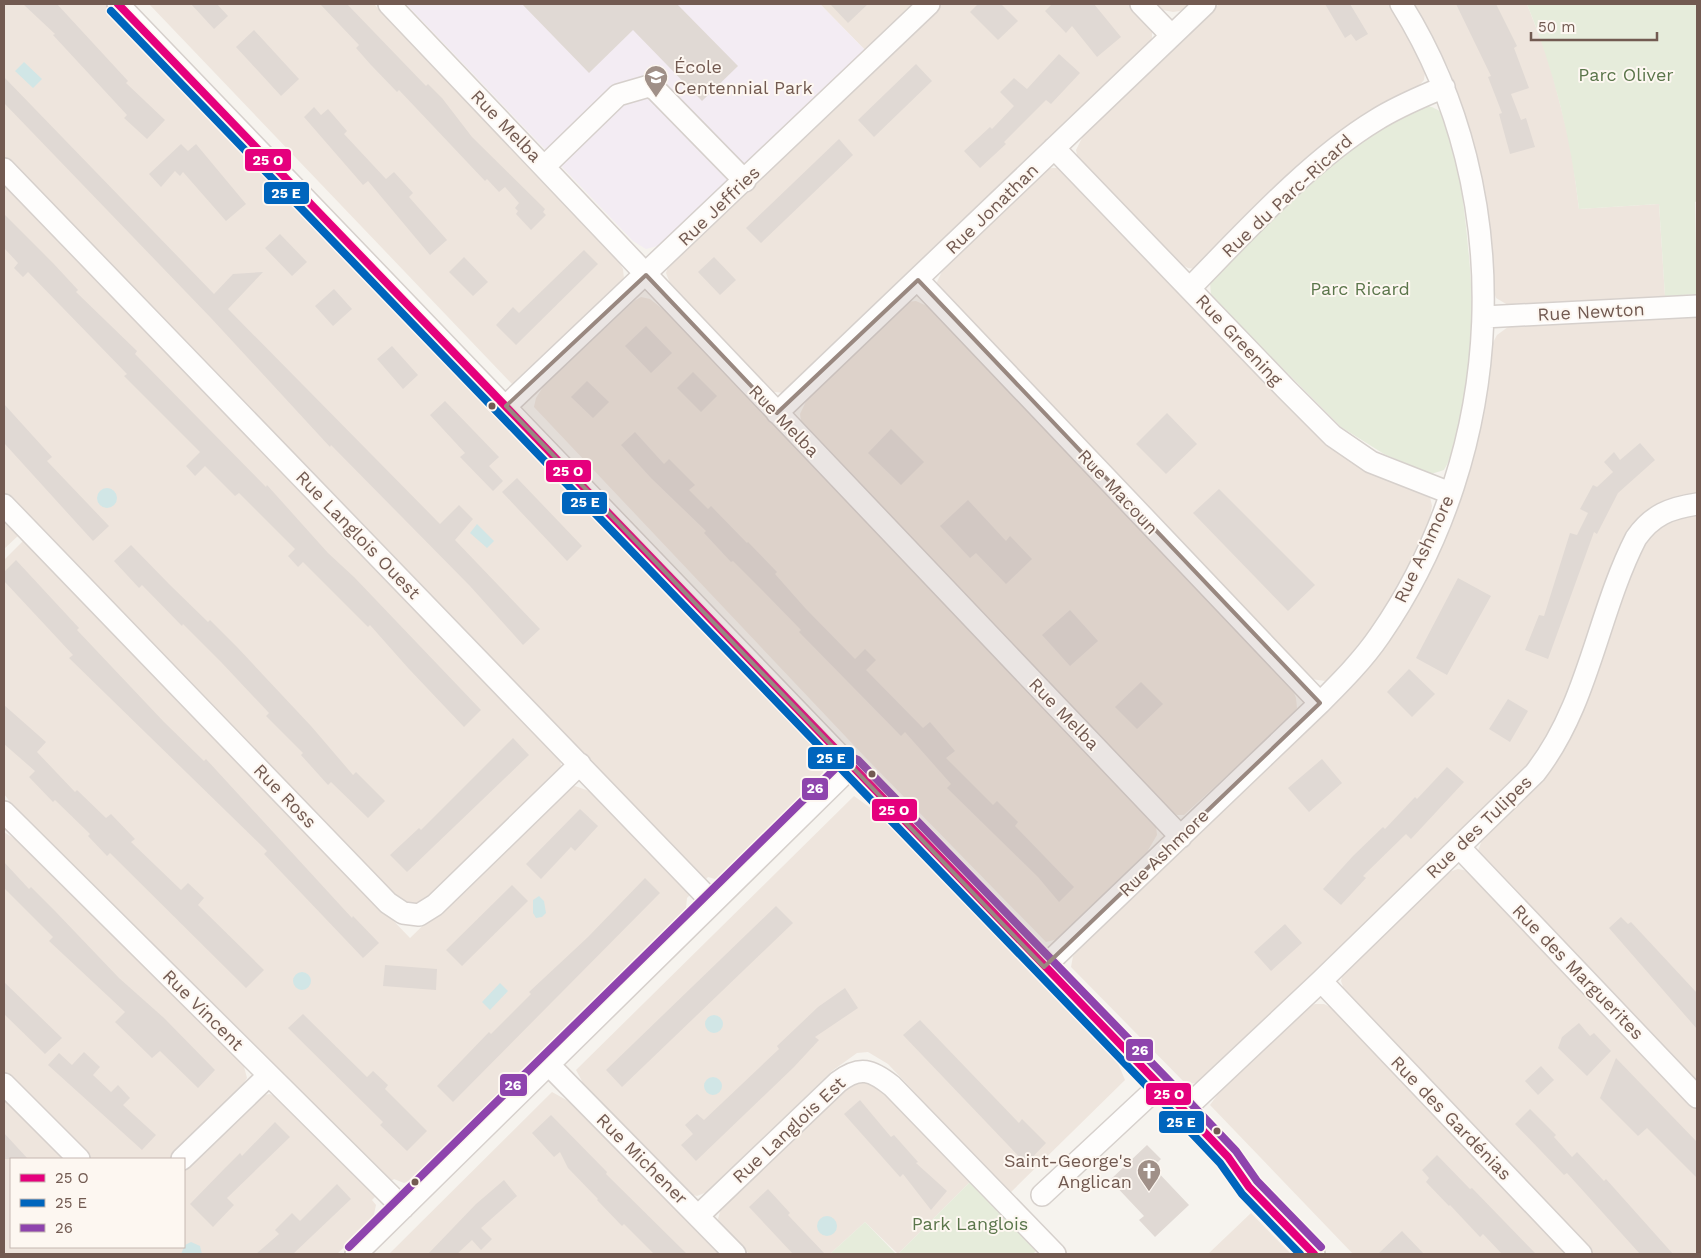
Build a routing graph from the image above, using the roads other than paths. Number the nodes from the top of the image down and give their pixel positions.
1 (118, 4) edge
2 (389, 4) edge
3 (929, 4) edge
4 (1141, 4) edge
5 (1205, 4) edge
6 (1402, 4) edge
7 (1171, 35) junction
8 (1444, 87) junction
9 (1054, 148) junction
10 (544, 166) junction
11 (4, 169) edge
12 (745, 181) junction
13 (646, 275) junction
14 (918, 280) junction
15 (1190, 288) junction
16 (1697, 306) edge
17 (1484, 317) junction
18 (506, 406) junction
19 (777, 413) junction
20 (1450, 493) junction
21 (1697, 504) edge
22 (4, 505) edge
23 (1320, 703) junction
24 (580, 764) junction
25 (850, 767) junction
26 (4, 812) edge
27 (1181, 837) junction
28 (1460, 848) junction
29 (712, 902) junction
30 (1044, 967) junction
31 (1321, 981) junction
32 (548, 1064) junction
33 (269, 1075) junction
34 (4, 1084) edge
35 (1160, 1085) junction
36 (1697, 1097) edge
37 (1184, 1110) junction
38 (78, 1158) edge
39 (183, 1158) edge
40 (1042, 1195) dead end
41 (403, 1208) junction
42 (698, 1216) junction
43 (356, 1254) edge
44 (735, 1254) edge
45 (1055, 1254) edge
46 (1314, 1254) edge
47 (1581, 1254) edge

1 - 18 street
2 - 10 street, Rue Melba
3 - 12 street, Rue Jeffries
4 - 7 street
5 - 7 street, Rue Jonathan
6 - 8 street, Rue Ashmore
7 - 9 street, Rue Jonathan
8 - 15 street, Rue du Parc-Ricard
8 - 17 street, Rue Ashmore
9 - 14 street, Rue Jonathan
9 - 15 street, Rue Greening
10 - 12 street
10 - 13 street, Rue Melba
11 - 24 street, Rue Langlois Ouest
12 - 13 street, Rue Jeffries
13 - 18 street, Rue Jeffries
13 - 19 street, Rue Melba
14 - 19 street, Rue Jonathan
14 - 23 street, Rue Macoun
15 - 20 street, Rue Greening
16 - 17 street, Rue Newton
17 - 20 street, Rue Ashmore
18 - 25 street
19 - 27 street, Rue Melba
20 - 23 street, Rue Ashmore
21 - 28 street, Rue des Tulipes
22 - 24 street, Rue Ross
23 - 27 street, Rue Ashmore
24 - 29 street, Rue Langlois Ouest
25 - 29 street
25 - 30 street
26 - 33 street, Rue Vincent
27 - 30 street, Rue Ashmore
28 - 31 street, Rue des Tulipes
28 - 36 street, Rue des Marguerites
29 - 32 street
30 - 35 street
31 - 37 street, Rue des Tulipes
31 - 47 street, Rue des Gardénias
32 - 41 street
32 - 42 street, Rue Michener
33 - 39 street
33 - 41 street, Rue Vincent
34 - 38 street
35 - 37 street
35 - 40 street
37 - 46 street
41 - 43 street
42 - 44 street, Rue Michener
42 - 45 street, Rue Langlois Est

